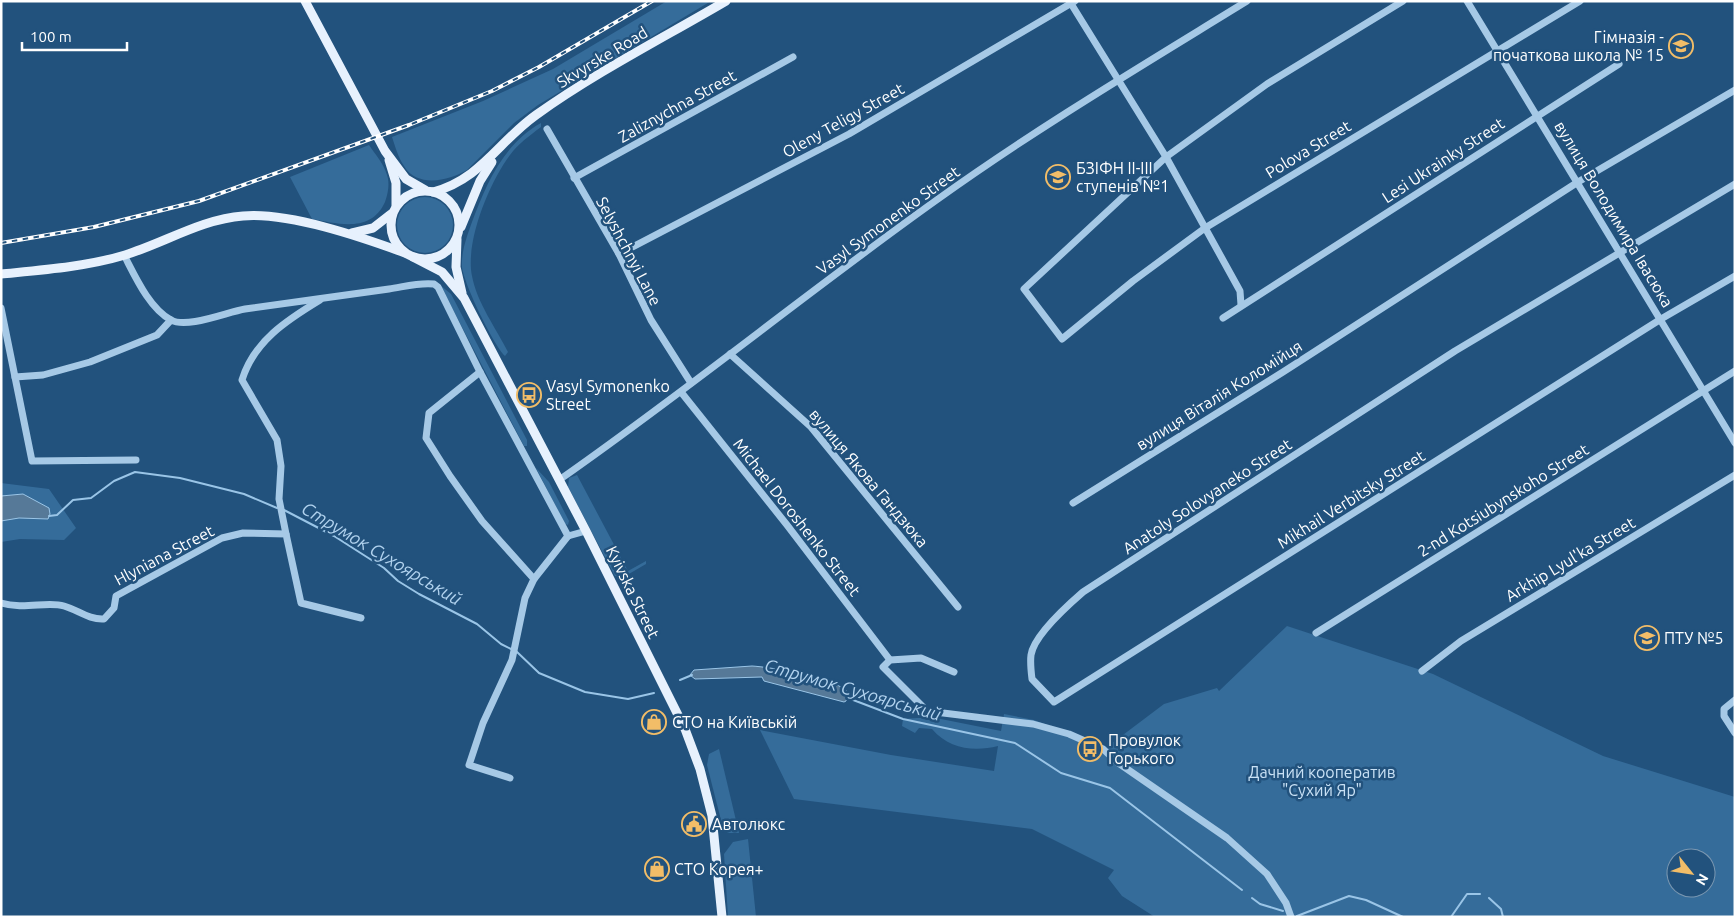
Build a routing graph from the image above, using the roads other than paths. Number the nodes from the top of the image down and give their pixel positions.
1 (306, 1) edge
2 (726, 1) edge
3 (1247, 1) edge
4 (1402, 1) edge
5 (1467, 1) edge
6 (1580, 1) edge
7 (1072, 2) edge
8 (1497, 50) junction
9 (793, 57) dead end
10 (1619, 64) dead end
11 (1118, 80) junction
12 (1735, 90) edge
13 (1538, 116) junction
14 (547, 129) dead end
15 (500, 149) junction
16 (385, 151) junction
17 (1166, 157) junction
18 (574, 178) junction
19 (1578, 182) junction
20 (1735, 184) edge
21 (429, 191) junction
22 (394, 209) junction
23 (1205, 228) junction
24 (459, 233) junction
25 (344, 234) junction
26 (1620, 252) junction
27 (619, 254) junction
28 (124, 255) junction
29 (409, 255) junction
30 (1, 274) edge
31 (1735, 276) edge
32 (325, 297) junction
33 (464, 298) junction
34 (1242, 305) junction
35 (1, 308) edge
36 (1224, 318) dead end
37 (1662, 319) junction
38 (171, 320) junction
39 (730, 354) junction
40 (1735, 371) edge
41 (480, 372) junction
42 (15, 377) junction
43 (691, 383) junction
44 (1704, 390) junction
45 (681, 392) junction
46 (1735, 443) edge
47 (136, 460) dead end
48 (1735, 475) edge
49 (559, 480) junction
50 (1073, 503) dead end
51 (586, 532) junction
52 (286, 534) junction
53 (568, 536) junction
54 (534, 579) junction
55 (1, 603) edge
56 (958, 607) dead end
57 (361, 618) dead end
58 (1316, 633) dead end
59 (890, 660) junction
60 (1422, 671) dead end
61 (954, 672) dead end
62 (1735, 700) edge
63 (1054, 702) joint
64 (1735, 733) edge
65 (510, 778) dead end
66 (722, 917) edge
67 (1291, 917) edge

1 - 16 main road
2 - 15 main road, Skvyrske Road
3 - 11 street, Vasyl Symonenko Street
4 - 17 street
5 - 8 street, вулиця Володимира Івасюка
6 - 8 street, Polova Street
7 - 11 street
7 - 27 street, Oleny Teligy Street
8 - 13 street, вулиця Володимира Івасюка
8 - 23 street, Polova Street
9 - 18 street, Zaliznychna Street
10 - 13 street, Lesi Ukrainky Street
11 - 17 street
11 - 39 street, Vasyl Symonenko Street
12 - 19 street, вулиця Віталія Коломійця
13 - 19 street, вулиця Володимира Івасюка
13 - 34 street, Lesi Ukrainky Street
14 - 18 street, Selyshchnyi Lane
15 - 21 main road, Skvyrske Road
15 - 24 main road, Skvyrske Road
16 - 21 main road
16 - 22 main road
17 - 23 street
17 - 23 street, Polova Street
18 - 27 street, Selyshchnyi Lane
19 - 26 street, вулиця Володимира Івасюка
19 - 50 street, вулиця Віталія Коломійця
20 - 26 street, Anatoly Solovyaneko Street
21 - 22 main road
21 - 24 main road
22 - 25 main road
22 - 29 main road
23 - 34 street
24 - 29 main road
24 - 33 main road, Kyivska Street
25 - 28 main road
25 - 29 main road
26 - 37 street, вулиця Володимира Івасюка
26 - 63 street, Anatoly Solovyaneko Street
27 - 43 street, Selyshchnyi Lane
28 - 30 main road
28 - 38 street
29 - 33 main road, Kyivska Street
31 - 37 street, Mikhail Verbitsky Street
32 - 38 street
32 - 41 street
32 - 52 street
33 - 49 main road, Kyivska Street
34 - 36 street, Lesi Ukrainky Street
35 - 42 street
37 - 44 street, вулиця Володимира Івасюка
37 - 63 street, Mikhail Verbitsky Street
38 - 42 street
39 - 43 street, Vasyl Symonenko Street
39 - 56 street, вулиця Якова Гандзюка
40 - 44 street, 2-nd Kotsiubynskoho Street
41 - 53 street
41 - 54 street
42 - 47 street
43 - 45 street, Vasyl Symonenko Street
44 - 46 street, вулиця Володимира Івасюка
44 - 58 street, 2-nd Kotsiubynskoho Street
45 - 49 street, Vasyl Symonenko Street
45 - 59 street, Michael Doroshenko Street
48 - 60 street, Arkhip Lyul'ka Street
49 - 51 main road, Kyivska Street
51 - 53 street
51 - 66 main road, Kyivska Street
52 - 55 street, Hlyniana Street
52 - 57 street
53 - 54 street
54 - 65 street
59 - 61 street
59 - 67 street
62 - 64 street

